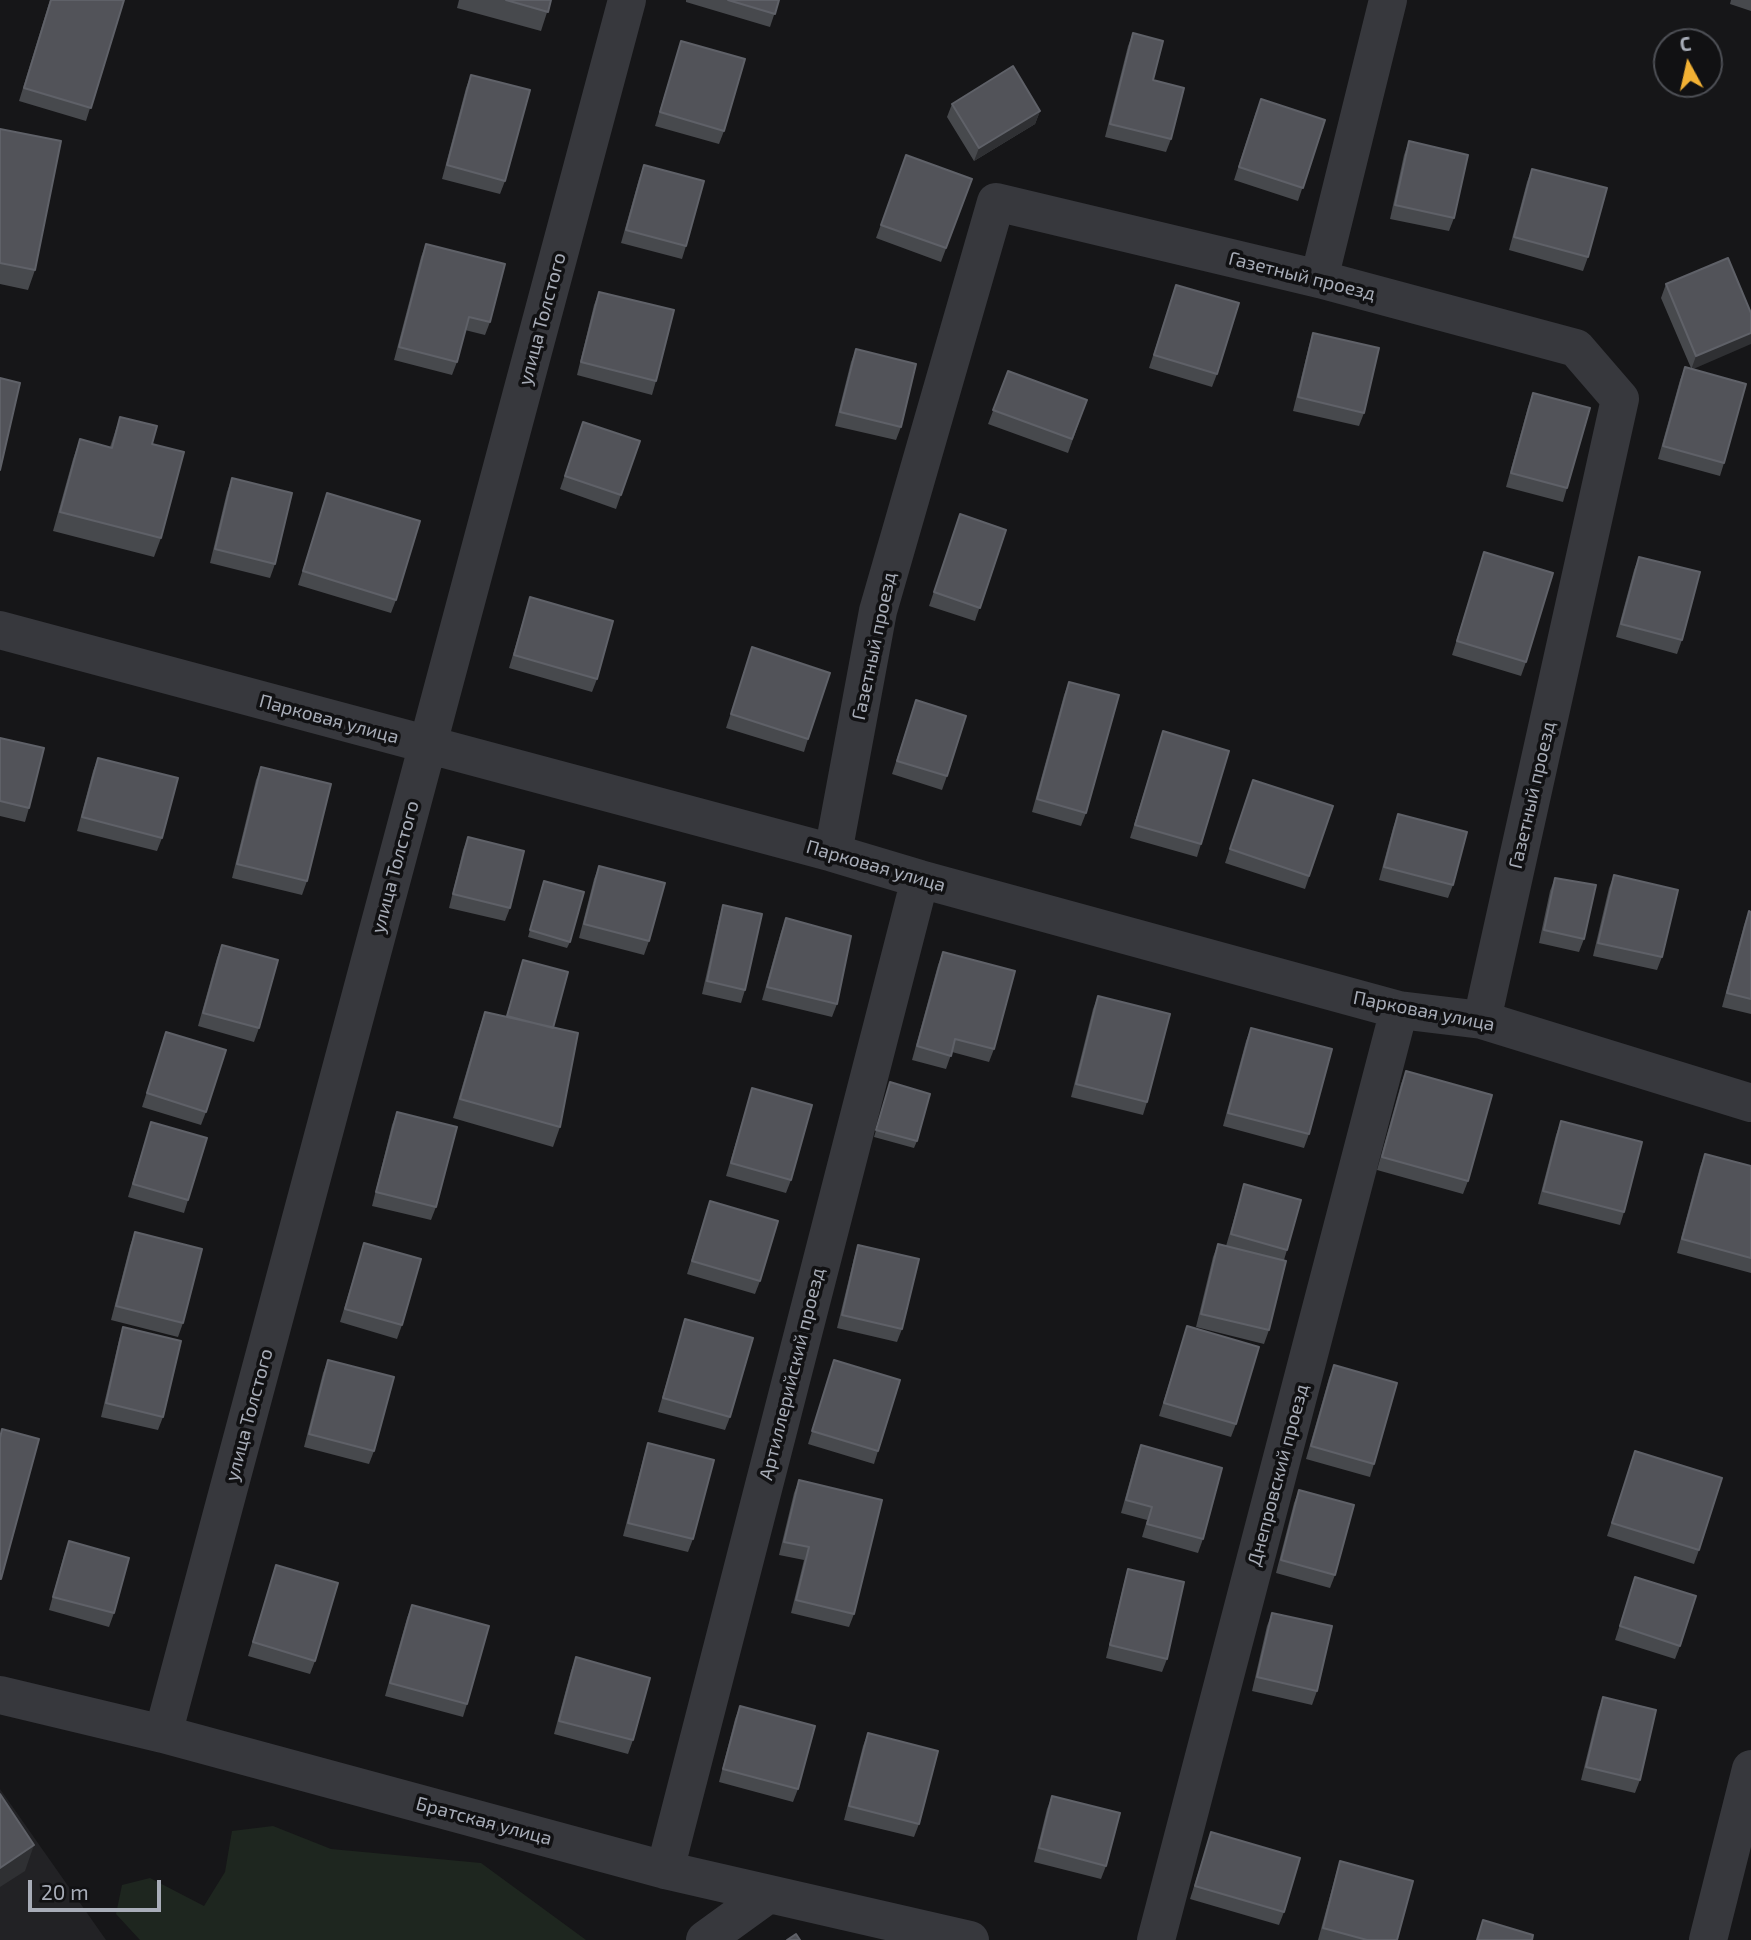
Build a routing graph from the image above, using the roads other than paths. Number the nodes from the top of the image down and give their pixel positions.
1 (627, 0) edge
2 (1388, 0) edge
3 (1319, 279) junction
4 (0, 630) edge
5 (428, 746) junction
6 (833, 853) junction
7 (920, 879) junction
8 (1399, 1010) junction
9 (1482, 1020) junction
10 (1751, 1103) edge
11 (0, 1695) edge
12 (163, 1734) junction
13 (1751, 1769) edge
14 (665, 1870) junction
15 (768, 1895) junction
16 (705, 1940) edge
17 (970, 1940) edge
18 (1156, 1940) edge
19 (1708, 1940) edge

1 - 5 street, улица Толстого
2 - 3 street
3 - 6 street, Газетный проезд
3 - 9 street, Газетный проезд
4 - 5 street, Парковая улица
5 - 6 street, Парковая улица
5 - 12 street, улица Толстого
6 - 7 street, Парковая улица
7 - 8 street, Парковая улица
7 - 14 street, Артиллерийский проезд
8 - 9 street, Парковая улица
8 - 18 street, Днепровский проезд
9 - 10 street, Парковая улица
11 - 12 street, Братская улица
12 - 14 street, Братская улица
13 - 19 street
14 - 15 street, Братская улица
15 - 16 street
15 - 17 street, Братская улица

